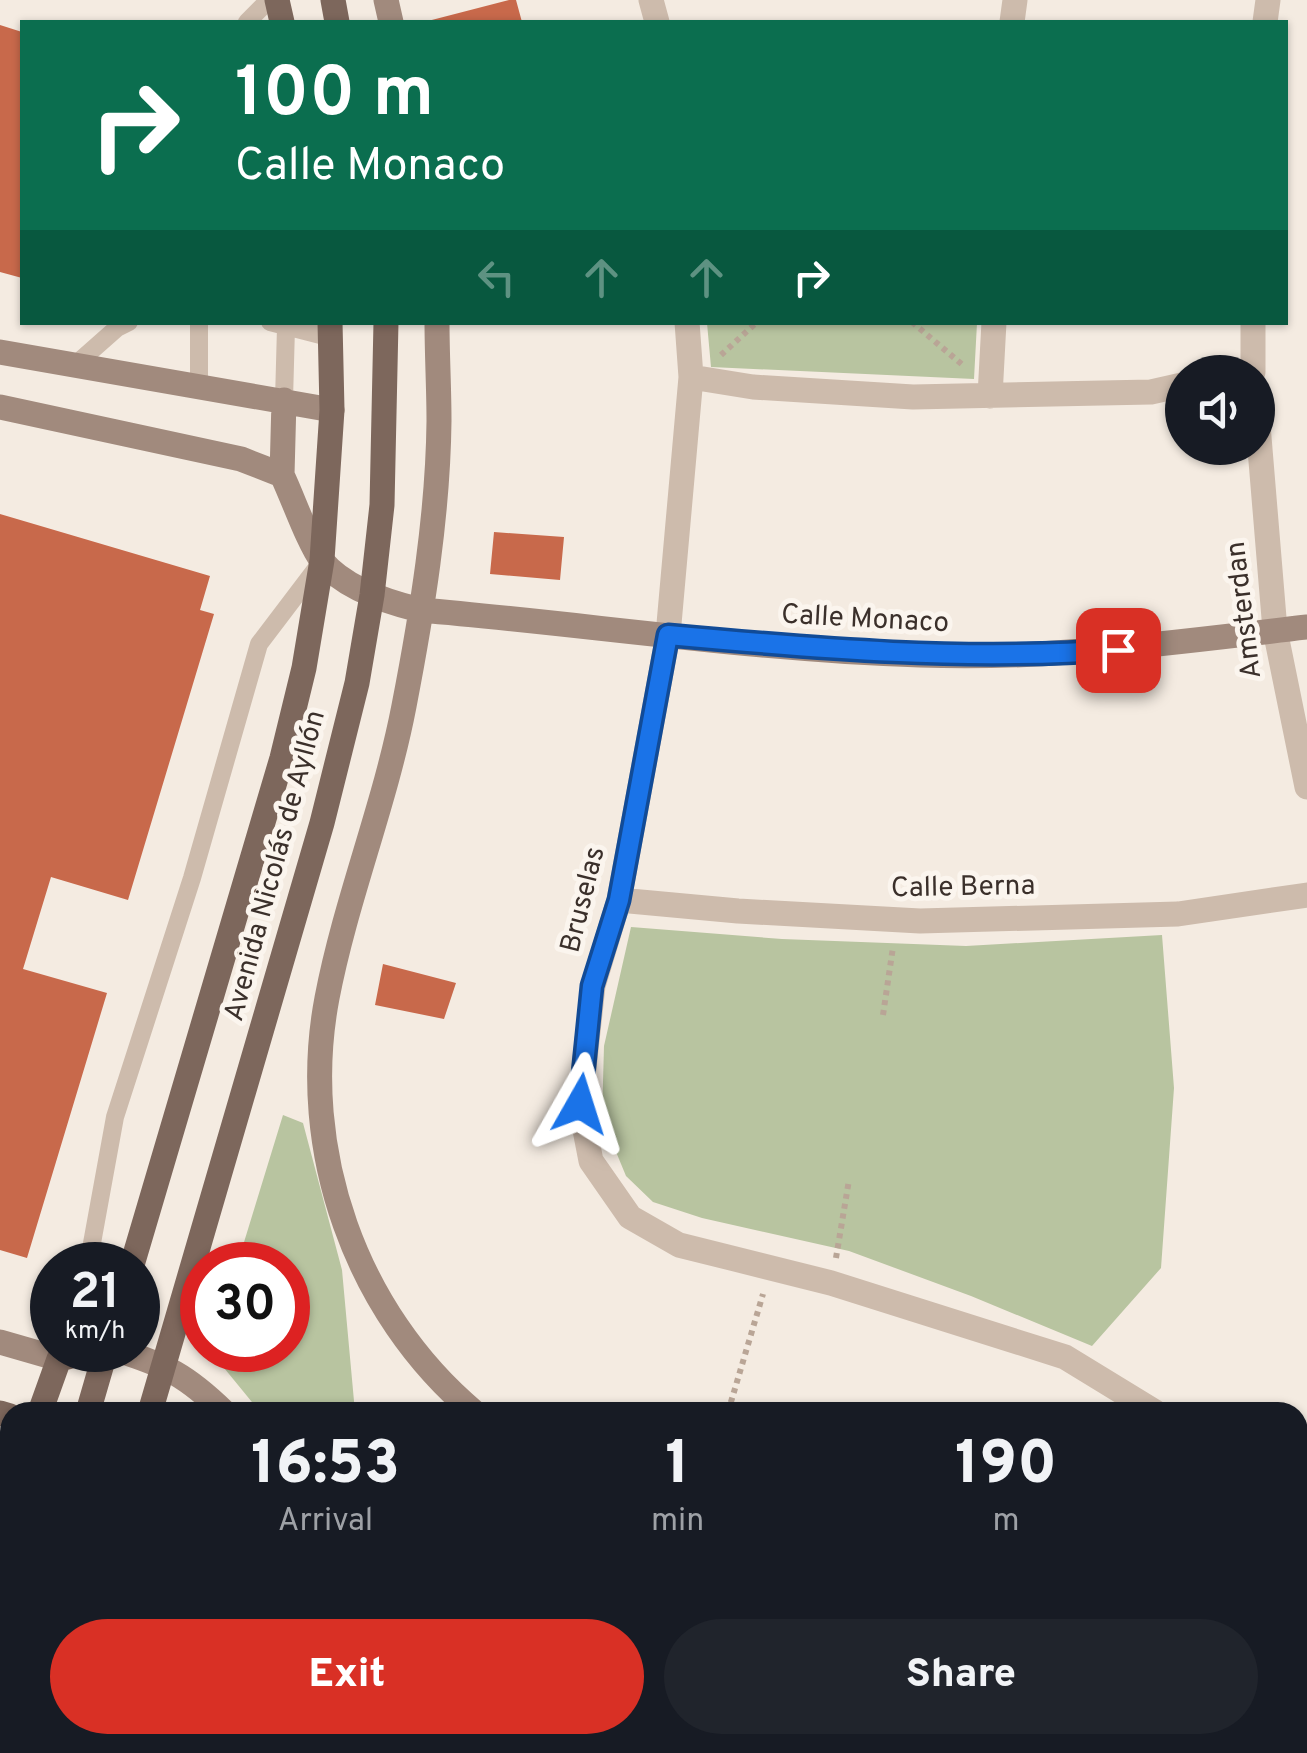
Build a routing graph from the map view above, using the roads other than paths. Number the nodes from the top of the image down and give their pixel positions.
1 (269, 0) edge
2 (249, 20) edge
3 (124, 325) edge
4 (199, 325) edge
5 (278, 325) edge
6 (386, 325) edge
7 (436, 325) edge
8 (688, 325) edge
9 (994, 325) edge
10 (1253, 325) edge
11 (331, 330) edge
12 (0, 352) edge
13 (1250, 355) edge
14 (74, 366) junction
15 (692, 377) junction
16 (198, 387) junction
17 (1165, 389) edge
18 (990, 396) junction
19 (284, 400) junction
20 (0, 407) edge
21 (332, 410) junction
22 (1261, 465) edge
23 (282, 475) junction
24 (322, 560) junction
25 (372, 594) junction
26 (420, 610) junction
27 (1307, 626) edge
28 (1275, 630) junction
29 (668, 635) junction
30 (1307, 786) edge
31 (1307, 895) edge
32 (619, 900) junction
33 (92, 1242) edge
34 (139, 1242) edge
35 (0, 1342) edge
36 (30, 1348) edge
37 (160, 1363) edge
38 (164, 1364) junction
39 (54, 1372) edge
40 (100, 1372) edge
41 (43, 1402) edge
42 (91, 1402) edge
43 (153, 1402) edge
44 (214, 1402) edge
45 (464, 1402) edge
46 (1139, 1402) edge

1 - 2 lane
3 - 14 lane
4 - 16 lane
5 - 11 lane
5 - 19 lane
6 - 25 main road, Avenida Nicolás de Ayllón
7 - 26 street
8 - 15 street, Bruselas
9 - 18 street
10 - 13 street
11 - 21 main road, Avenida Nicolás de Ayllón
12 - 14 street
14 - 16 street
15 - 18 street
15 - 29 street, Bruselas
16 - 19 street
17 - 18 street
19 - 21 street
19 - 23 street
20 - 23 street
21 - 24 main road, Avenida Nicolás de Ayllón
22 - 28 street, Amsterdan
23 - 24 street
24 - 25 street, Calle Monaco
24 - 33 lane
24 - 34 main road, Avenida Nicolás de Ayllón
25 - 26 street, Calle Monaco
25 - 38 main road, Avenida Nicolás de Ayllón
26 - 29 street, Calle Monaco
26 - 45 street
27 - 28 street, Calle Monaco
28 - 29 street, Calle Monaco
28 - 30 street, Amsterdan
29 - 32 street, Bruselas
31 - 32 street, Calle Berna
32 - 46 street, Bruselas
35 - 36 street
37 - 38 street
38 - 43 main road, Avenida Nicolás de Ayllón
38 - 44 street
39 - 41 main road
40 - 42 main road

